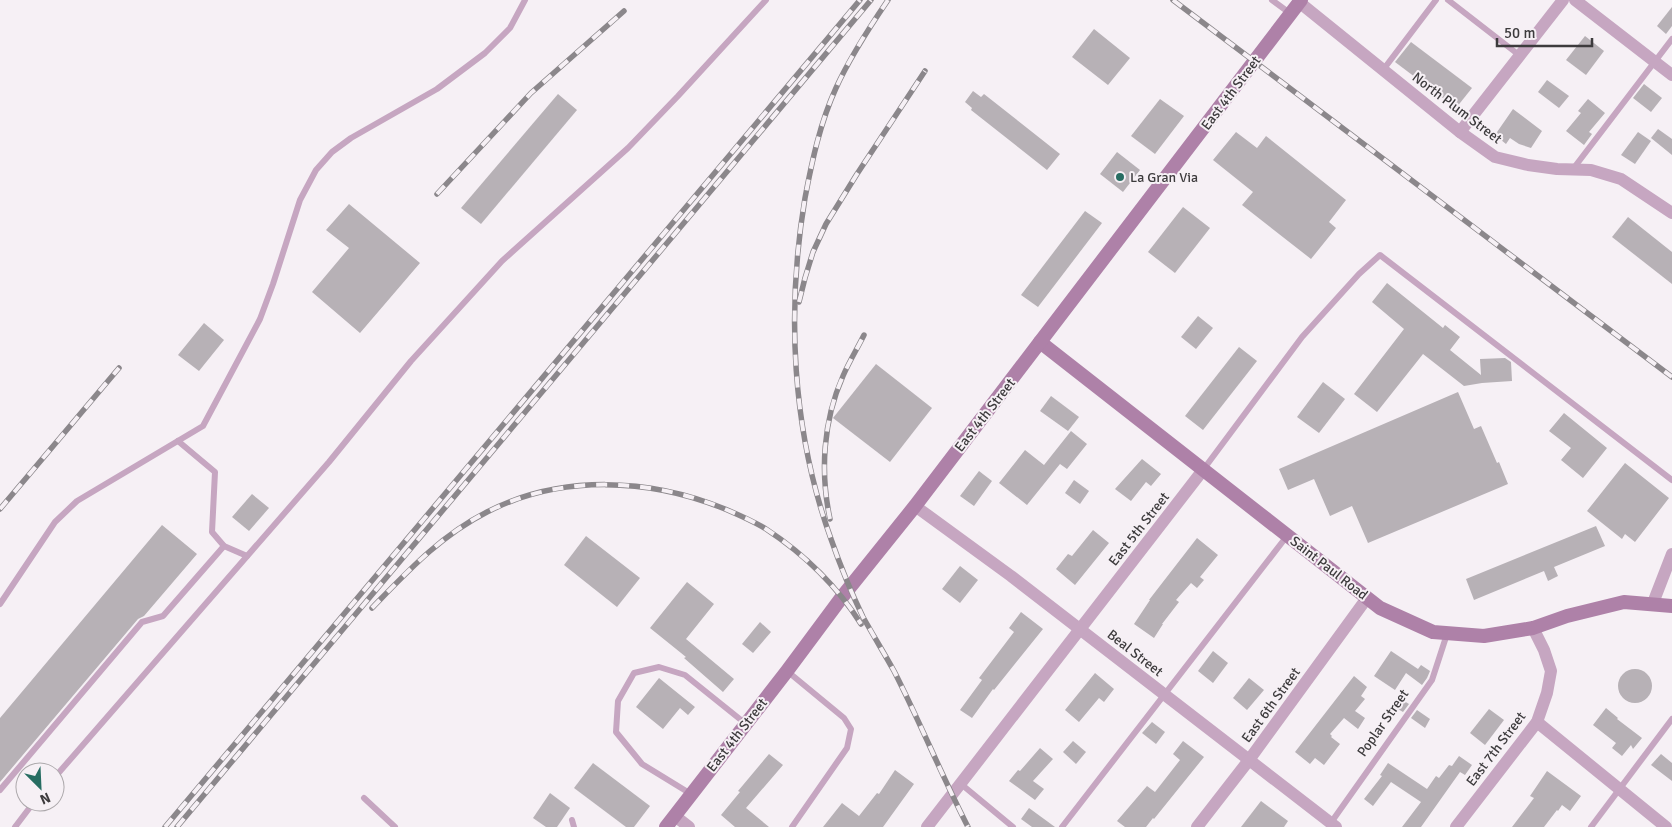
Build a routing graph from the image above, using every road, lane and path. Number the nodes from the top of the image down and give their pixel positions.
1 (525, 0) edge
2 (766, 0) edge
3 (1272, 0) edge
4 (1436, 0) edge
5 (1448, 0) edge
6 (1563, 0) edge
7 (1575, 0) edge
8 (1300, 1) edge
9 (1291, 14) junction
10 (1672, 39) edge
11 (1519, 55) junction
12 (1655, 62) junction
13 (1383, 70) junction
14 (1672, 75) edge
15 (1460, 132) junction
16 (1573, 169) junction
17 (1671, 210) edge
18 (1040, 342) junction
19 (178, 441) junction
20 (1203, 470) junction
21 (1672, 480) edge
22 (914, 506) junction
23 (1287, 536) junction
24 (224, 546) junction
25 (1672, 554) edge
26 (247, 556) junction
27 (1367, 598) junction
28 (0, 604) edge
29 (1652, 604) junction
30 (1672, 606) edge
31 (1533, 628) junction
32 (1080, 630) junction
33 (1447, 633) junction
34 (787, 671) junction
35 (1164, 694) junction
36 (1672, 719) edge
37 (1537, 722) junction
38 (746, 724) junction
39 (1249, 760) junction
40 (65, 765) edge
41 (961, 784) junction
42 (1619, 789) junction
43 (0, 790) edge
44 (692, 794) junction
45 (364, 798) dead end
46 (26, 812) edge
47 (675, 816) junction
48 (1331, 826) edge
49 (15, 827) edge
50 (395, 827) edge
51 (666, 827) edge
52 (689, 827) edge
53 (792, 827) edge
54 (928, 827) edge
55 (1013, 827) edge
56 (1062, 827) edge
57 (1197, 827) edge
58 (1456, 827) edge
59 (1591, 827) edge
60 (1666, 827) edge

1 - 19 lane
2 - 26 lane
3 - 9 lane
4 - 13 lane
5 - 11 lane
6 - 11 street
7 - 12 street
8 - 9 main road, East 4th Street
8 - 13 street, North Plum Street
9 - 18 main road, East 4th Street
10 - 12 lane
11 - 15 street
12 - 14 street
12 - 16 lane
13 - 15 street, North Plum Street
15 - 16 street, North Plum Street
16 - 17 street, North Plum Street
18 - 20 main road, Saint Paul Road
18 - 22 main road, East 4th Street
19 - 24 lane
19 - 28 lane
20 - 21 lane, East 5th Street
20 - 23 main road, Saint Paul Road
20 - 32 street, East 5th Street
22 - 32 street, Beal Street
22 - 34 main road, East 4th Street
23 - 27 main road, Saint Paul Road
23 - 35 lane
24 - 26 lane
24 - 43 lane
25 - 29 street
26 - 40 lane
27 - 33 main road, Saint Paul Road
27 - 39 street, East 6th Street
29 - 30 main road, Saint Paul Road
29 - 31 main road, Saint Paul Road
31 - 33 main road, Saint Paul Road
31 - 37 street, East 7th Street
32 - 35 street, Beal Street
32 - 41 street, East 5th Street
33 - 48 lane, Poplar Street
34 - 38 main road, East 4th Street
34 - 53 lane
35 - 39 street, Beal Street
35 - 56 lane
36 - 42 lane
37 - 42 street
37 - 58 street, East 7th Street
38 - 44 main road, East 4th Street
38 - 44 lane
39 - 48 street, Beal Street
39 - 57 street, East 6th Street
41 - 54 street, East 5th Street
41 - 55 lane
42 - 59 lane
42 - 60 street
44 - 47 main road, East 4th Street
45 - 50 lane
46 - 49 lane
47 - 51 main road, East 4th Street
47 - 52 street

